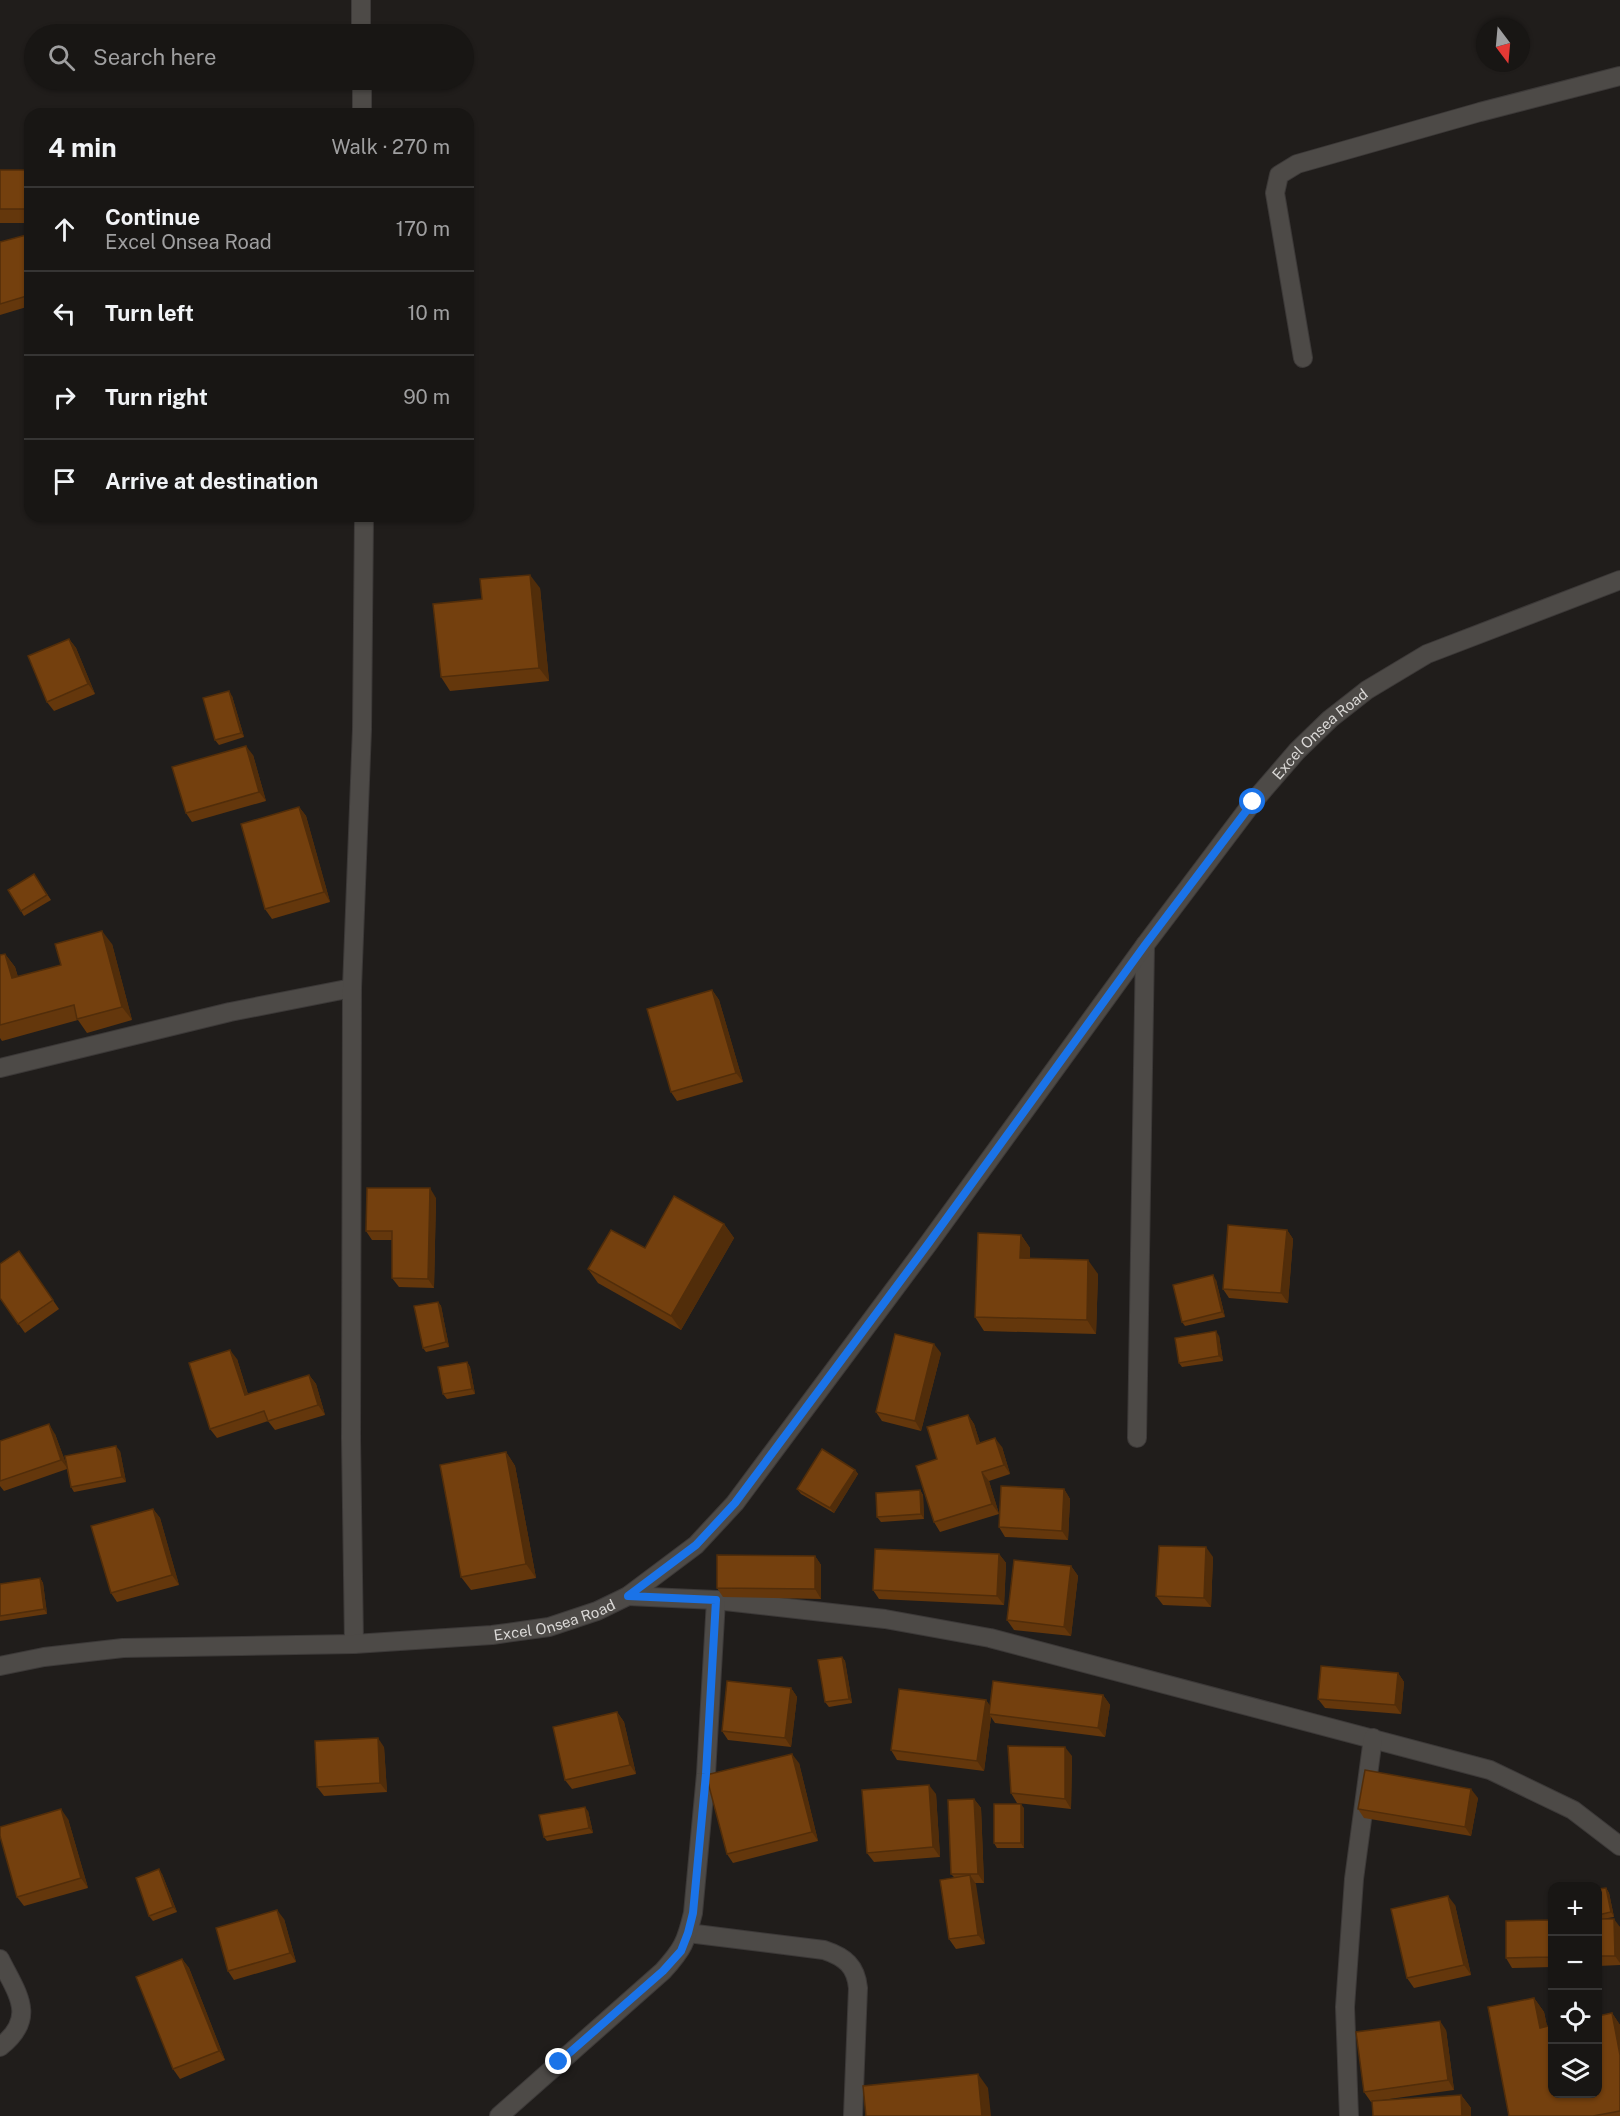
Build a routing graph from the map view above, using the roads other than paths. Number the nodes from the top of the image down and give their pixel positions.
1 (361, 0) edge
2 (361, 24) edge
3 (1620, 76) edge
4 (362, 90) edge
5 (362, 108) edge
6 (1303, 357) dead end
7 (364, 522) edge
8 (1620, 580) edge
9 (1145, 945) junction
10 (352, 988) junction
11 (0, 1068) edge
12 (1137, 1438) dead end
13 (628, 1596) junction
14 (716, 1600) junction
15 (354, 1644) junction
16 (0, 1666) edge
17 (1373, 1738) junction
18 (1620, 1846) edge
19 (688, 1933) junction
20 (0, 1959) edge
21 (0, 2047) edge
22 (499, 2116) edge
23 (853, 2116) edge
24 (1349, 2116) edge

1 - 2 street
3 - 6 street
4 - 5 street
7 - 10 street
8 - 9 street, Excel Onsea Road
9 - 12 street
9 - 13 street, Excel Onsea Road
10 - 11 street
10 - 15 street
13 - 14 street
13 - 15 street, Excel Onsea Road
14 - 17 street
14 - 19 street
15 - 16 street, Excel Onsea Road
17 - 18 street
17 - 24 street
19 - 22 street
19 - 23 street
20 - 21 street

